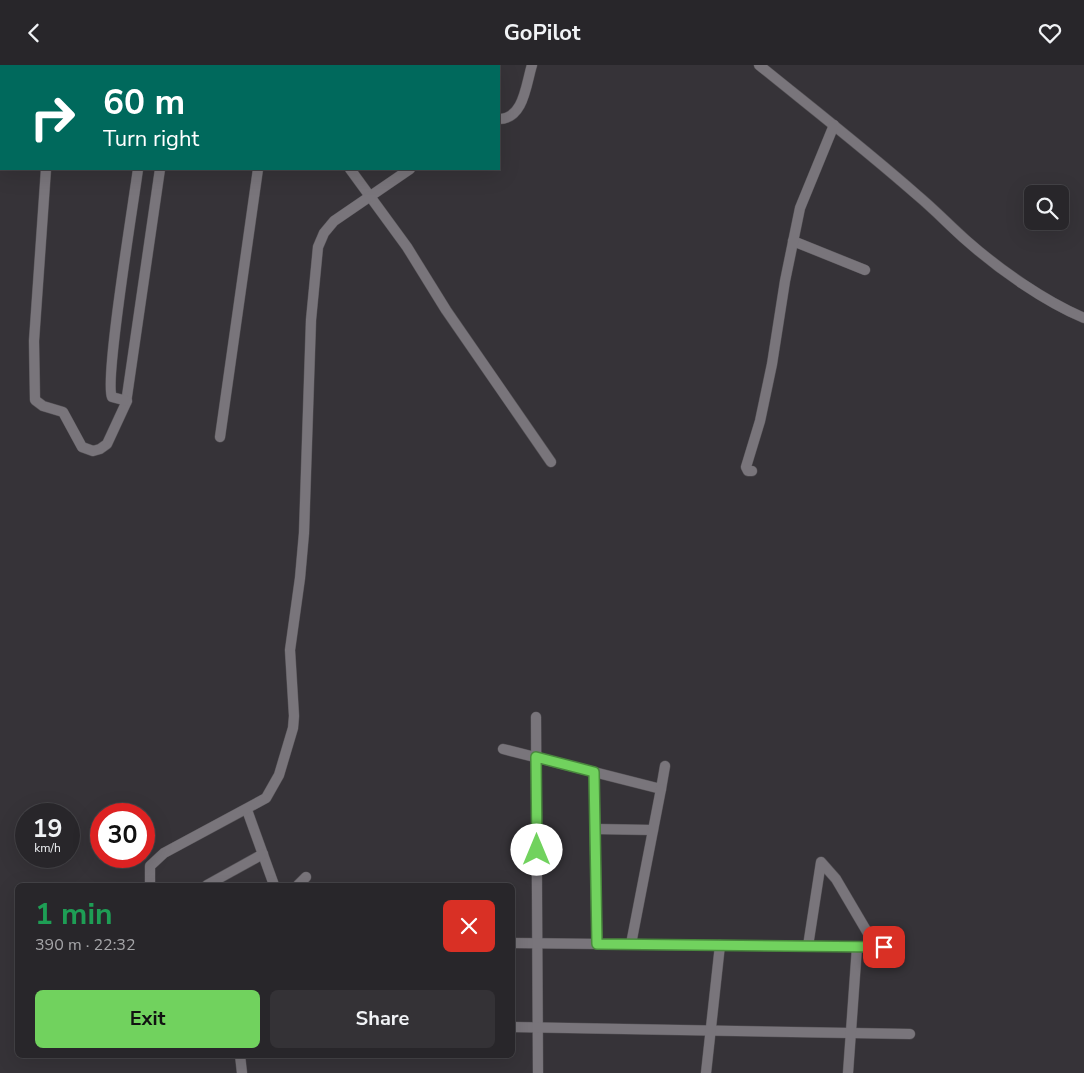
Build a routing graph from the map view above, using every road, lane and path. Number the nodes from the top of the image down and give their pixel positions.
1 (532, 65) edge
2 (759, 65) edge
3 (500, 119) edge
4 (834, 125) junction
5 (46, 170) edge
6 (138, 170) edge
7 (160, 170) edge
8 (258, 170) edge
9 (351, 170) edge
10 (409, 170) edge
11 (371, 196) junction
12 (793, 241) junction
13 (865, 270) dead end
14 (1084, 318) edge
15 (127, 401) junction
16 (220, 437) dead end
17 (551, 462) dead end
18 (752, 471) dead end
19 (536, 717) dead end
20 (503, 749) dead end
21 (536, 757) junction
22 (665, 766) dead end
23 (594, 772) junction
24 (661, 789) junction
25 (247, 810) junction
26 (595, 829) junction
27 (653, 830) junction
28 (263, 854) junction
29 (306, 877) dead end
30 (150, 883) edge
31 (212, 883) edge
32 (273, 883) edge
33 (300, 883) edge
34 (515, 943) edge
35 (537, 943) junction
36 (597, 944) junction
37 (631, 944) junction
38 (720, 945) junction
39 (808, 946) junction
40 (857, 947) junction
41 (515, 1027) edge
42 (538, 1028) junction
43 (710, 1031) junction
44 (851, 1033) junction
45 (910, 1034) dead end
46 (240, 1058) edge
47 (242, 1073) edge
48 (538, 1073) edge
49 (706, 1073) edge
50 (848, 1073) edge

1 - 3 street
2 - 4 street
4 - 12 street
4 - 14 street
5 - 15 street
6 - 15 street
7 - 15 street
8 - 16 street
9 - 11 street
10 - 11 street
11 - 17 street
11 - 25 street
12 - 13 street
12 - 18 street
19 - 21 street
20 - 21 street
21 - 23 street
21 - 35 street
22 - 24 street
23 - 24 street
23 - 26 street
24 - 27 street
25 - 28 street
25 - 30 street
26 - 27 street
26 - 36 street
27 - 37 street
28 - 31 street
28 - 32 street
29 - 33 street
34 - 35 street
35 - 36 street
35 - 42 street
36 - 37 street
37 - 38 street
38 - 39 street
38 - 43 street
39 - 40 street
39 - 40 street
40 - 44 street
41 - 42 street
42 - 43 street
42 - 48 street
43 - 44 street
43 - 49 street
44 - 45 street
44 - 50 street
46 - 47 street

